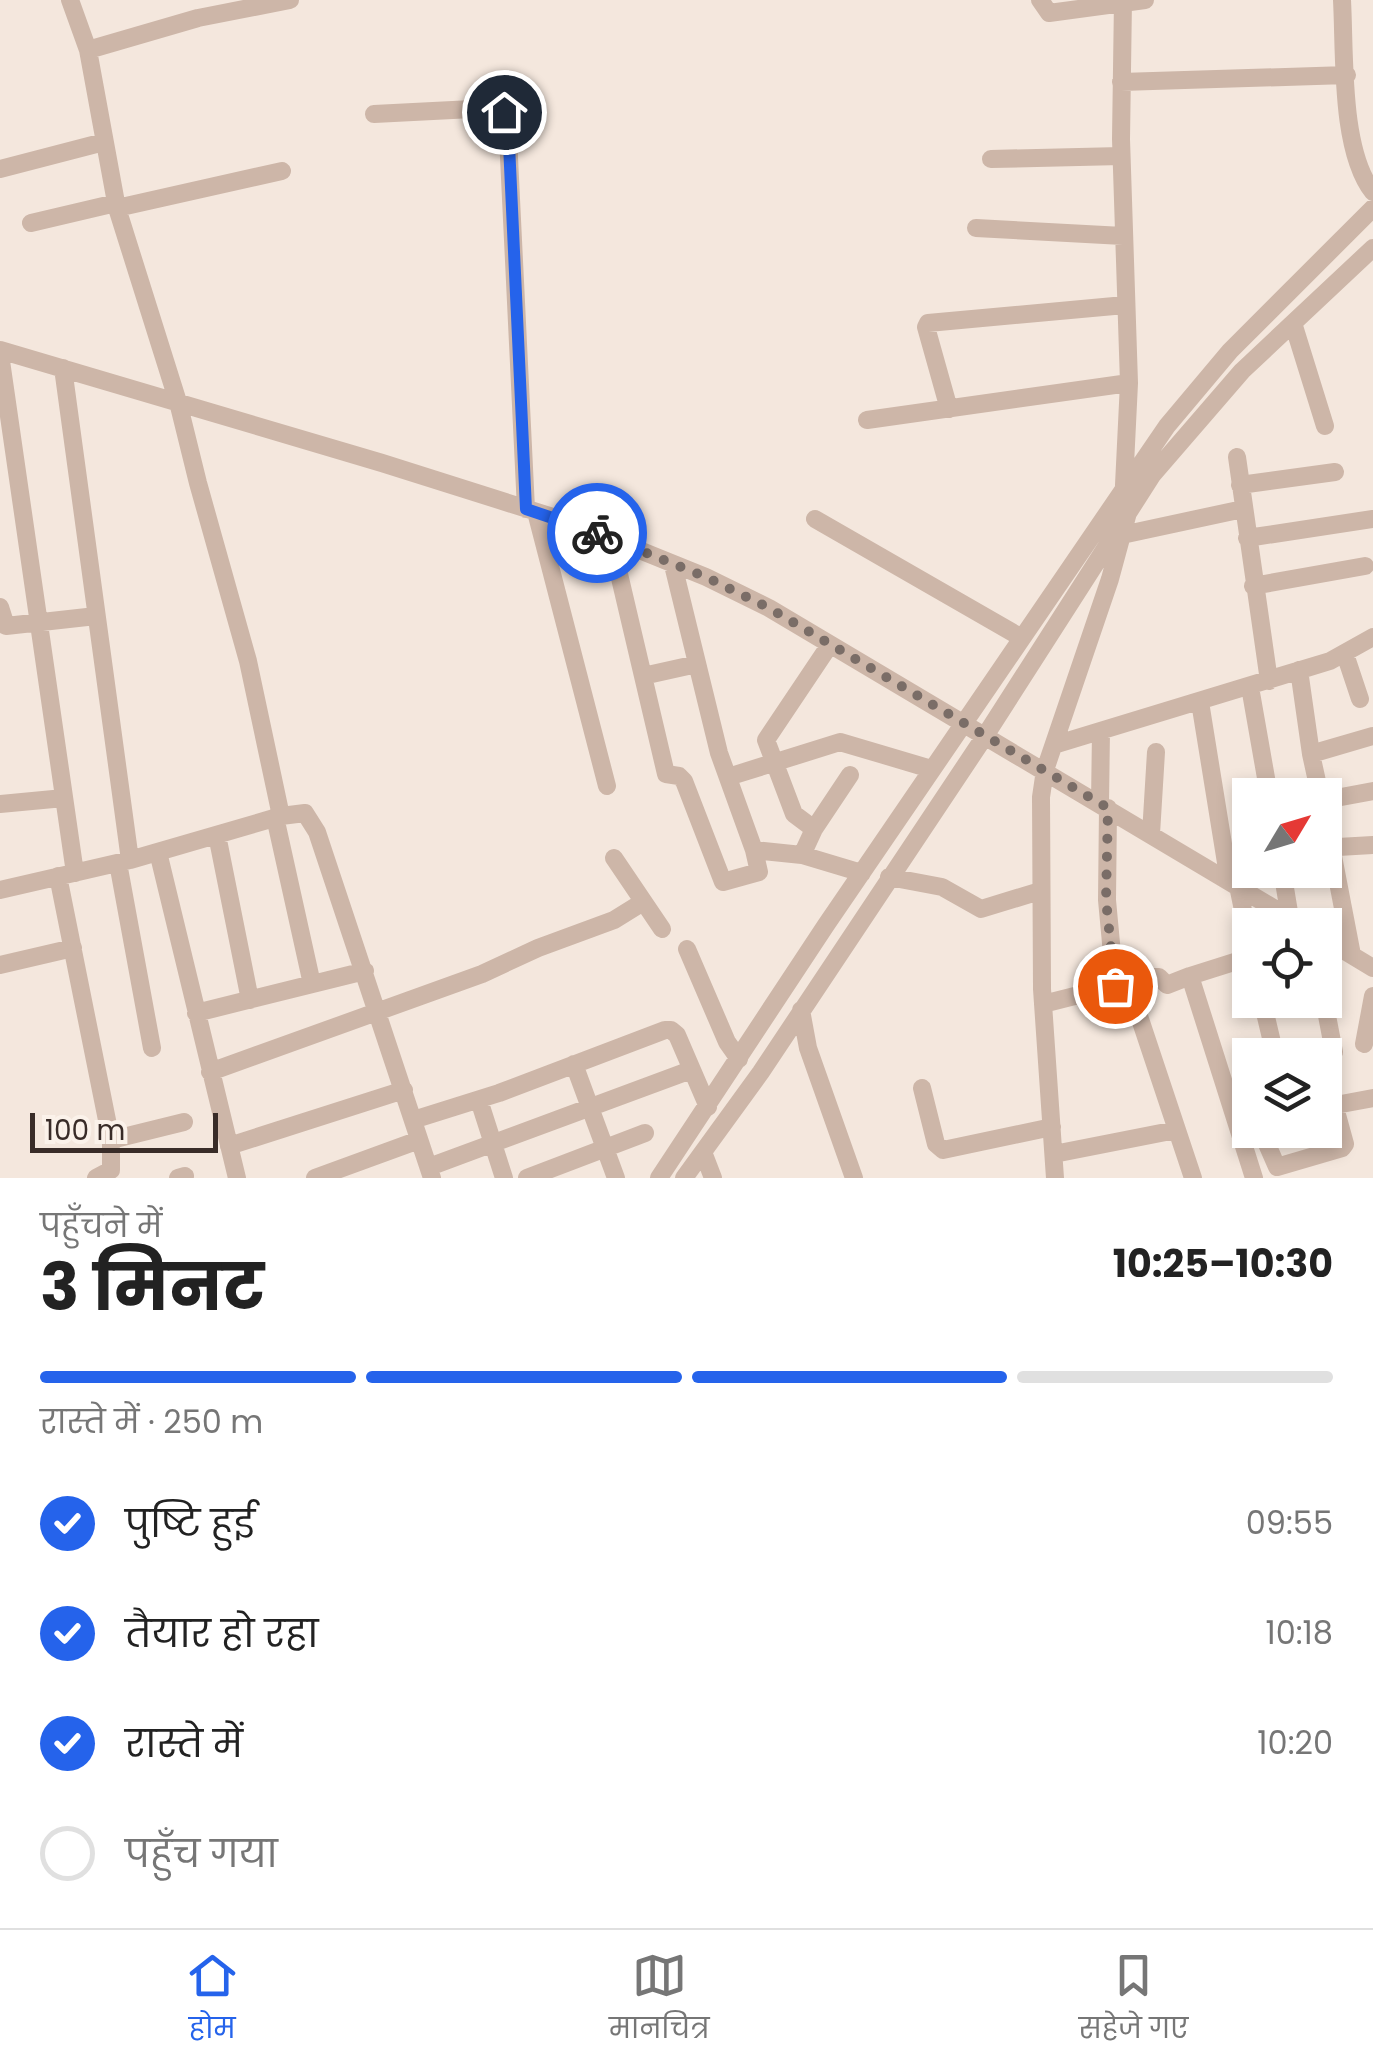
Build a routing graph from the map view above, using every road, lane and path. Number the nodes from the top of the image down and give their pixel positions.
1 (70, 0) edge
2 (290, 0) edge
3 (1040, 0) edge
4 (1123, 0) edge
5 (1145, 0) edge
6 (1342, 0) edge
7 (88, 50) junction
8 (1347, 75) junction
9 (1121, 82) junction
10 (374, 114) dead end
11 (104, 142) junction
12 (1121, 156) junction
13 (991, 159) dead end
14 (0, 169) edge
15 (282, 171) dead end
16 (1373, 192) edge
17 (116, 206) junction
18 (1373, 208) edge
19 (31, 222) dead end
20 (976, 228) dead end
21 (1123, 236) junction
22 (1373, 248) edge
23 (1373, 267) edge
24 (1353, 268) junction
25 (1125, 306) junction
26 (1293, 323) junction
27 (0, 352) edge
28 (62, 368) junction
29 (1129, 382) junction
30 (178, 402) junction
31 (950, 408) junction
32 (867, 420) dead end
33 (1325, 426) dead end
34 (1237, 456) dead end
35 (1335, 472) dead end
36 (1240, 485) junction
37 (1127, 498) junction
38 (531, 510) junction
39 (1244, 510) junction
40 (1373, 519) edge
41 (815, 520) dead end
42 (1122, 535) junction
43 (1247, 538) junction
44 (612, 540) junction
45 (673, 565) junction
46 (1365, 566) dead end
47 (1253, 586) junction
48 (0, 607) edge
49 (96, 616) junction
50 (39, 624) junction
51 (3, 626) edge
52 (1373, 637) edge
53 (1022, 638) junction
54 (829, 646) junction
55 (1345, 654) junction
56 (698, 664) junction
57 (1300, 670) junction
58 (1373, 674) edge
59 (643, 676) junction
60 (1268, 680) junction
61 (1354, 680) junction
62 (1250, 687) junction
63 (1360, 699) dead end
64 (1200, 702) junction
65 (975, 730) junction
66 (1101, 731) junction
67 (1373, 736) edge
68 (1054, 745) junction
69 (1156, 752) dead end
70 (1310, 754) junction
71 (777, 761) junction
72 (931, 770) junction
73 (1046, 770) junction
74 (850, 775) dead end
75 (728, 778) junction
76 (1266, 778) edge
77 (1317, 778) edge
78 (606, 786) dead end
79 (1373, 792) edge
80 (1342, 795) edge
81 (64, 798) junction
82 (0, 804) edge
83 (1104, 805) junction
84 (278, 816) junction
85 (814, 829) junction
86 (217, 834) junction
87 (1151, 834) junction
88 (1373, 845) edge
89 (1342, 847) edge
90 (754, 850) junction
91 (158, 852) junction
92 (802, 855) junction
93 (614, 858) dead end
94 (124, 862) junction
95 (862, 872) junction
96 (66, 875) junction
97 (889, 878) junction
98 (1232, 878) edge
99 (1232, 883) edge
100 (1240, 888) edge
101 (1339, 888) edge
102 (0, 890) edge
103 (1040, 892) junction
104 (643, 902) junction
105 (1274, 908) edge
106 (662, 929) dead end
107 (836, 931) junction
108 (73, 948) junction
109 (687, 949) dead end
110 (1342, 949) edge
111 (1352, 955) junction
112 (1232, 962) edge
113 (0, 965) edge
114 (1373, 968) edge
115 (365, 972) junction
116 (1190, 976) junction
117 (312, 984) junction
118 (1122, 985) junction
119 (1373, 996) edge
120 (250, 1000) junction
121 (1043, 1004) junction
122 (801, 1010) junction
123 (196, 1013) junction
124 (378, 1013) junction
125 (1364, 1044) dead end
126 (152, 1048) dead end
127 (739, 1060) junction
128 (574, 1064) junction
129 (691, 1070) junction
130 (210, 1072) junction
131 (922, 1088) dead end
132 (404, 1090) junction
133 (1373, 1098) edge
134 (479, 1100) junction
135 (1342, 1104) edge
136 (590, 1106) junction
137 (1232, 1106) edge
138 (708, 1107) junction
139 (413, 1120) junction
140 (184, 1122) dead end
141 (1052, 1127) junction
142 (1176, 1130) junction
143 (645, 1133) dead end
144 (111, 1140) junction
145 (419, 1140) junction
146 (492, 1142) junction
147 (229, 1146) junction
148 (606, 1148) junction
149 (1245, 1148) edge
150 (1273, 1148) edge
151 (1342, 1148) edge
152 (703, 1152) junction
153 (1054, 1154) junction
154 (430, 1172) edge
155 (103, 1177) edge
156 (237, 1178) edge
157 (315, 1178) edge
158 (504, 1178) edge
159 (527, 1178) edge
160 (616, 1178) edge
161 (659, 1178) edge
162 (684, 1178) edge
163 (712, 1178) edge
164 (854, 1178) edge
165 (1056, 1178) edge
166 (1192, 1178) edge
167 (1254, 1178) edge

1 - 7 street
2 - 7 street
3 - 4 street
4 - 5 street
4 - 9 street
6 - 8 street
7 - 11 street
8 - 9 street
8 - 16 street
9 - 12 street
10 - 38 street
11 - 14 street
11 - 17 street
12 - 13 street
12 - 21 street
15 - 17 street
17 - 19 street
17 - 30 street
18 - 37 street
20 - 21 street
21 - 25 street
22 - 24 street
23 - 24 street
24 - 26 street
25 - 29 street
25 - 31 street
26 - 33 street
26 - 37 street
27 - 28 street
27 - 50 street
28 - 30 street
28 - 49 street
29 - 31 street
29 - 37 street
30 - 38 street
30 - 84 street
31 - 32 street
34 - 36 street
35 - 36 street
36 - 39 street
37 - 42 street
37 - 53 street
37 - 65 street
38 - 44 street
38 - 78 street
39 - 42 street
39 - 43 street
40 - 43 street
41 - 53 street
42 - 68 street
43 - 47 street
44 - 45 street
44 - 59 street
45 - 54 street
45 - 56 street
46 - 47 street
47 - 60 street
48 - 51 street
49 - 50 street
49 - 94 street
50 - 51 street
50 - 81 street
52 - 55 street
53 - 65 street
54 - 65 street
54 - 71 street
55 - 57 street
55 - 61 street
56 - 59 street
56 - 75 street
57 - 60 street
57 - 70 street
58 - 61 street
59 - 90 street
60 - 62 street
61 - 63 street
62 - 64 street
62 - 76 street
64 - 66 street
64 - 98 street
65 - 72 street
65 - 73 street
65 - 97 street
66 - 68 street
66 - 83 street
67 - 70 street
68 - 73 street
69 - 87 street
70 - 77 street
71 - 72 street
71 - 75 street
71 - 85 street
72 - 95 street
73 - 83 street
73 - 103 street
74 - 85 street
75 - 90 street
79 - 80 street
81 - 82 street
81 - 96 street
83 - 87 street
83 - 118 street
84 - 86 street
84 - 115 street
84 - 117 street
85 - 92 street
86 - 91 street
86 - 120 street
87 - 99 street
88 - 89 street
90 - 92 street
91 - 94 street
91 - 123 street
92 - 95 street
93 - 104 street
94 - 96 street
94 - 126 street
95 - 107 street
96 - 102 street
96 - 108 street
97 - 103 street
97 - 107 street
100 - 105 street
101 - 111 street
103 - 121 street
104 - 106 street
104 - 124 street
107 - 122 street
107 - 127 street
108 - 113 street
108 - 144 street
109 - 127 street
110 - 111 street
111 - 114 street
112 - 116 street
115 - 117 street
115 - 124 street
116 - 118 street
116 - 137 street
117 - 120 street
118 - 121 street
118 - 142 street
119 - 125 street
120 - 123 street
121 - 141 street
122 - 152 street
122 - 164 street
123 - 130 street
124 - 130 street
124 - 132 street
127 - 138 street
128 - 129 street
128 - 134 street
128 - 136 street
129 - 136 street
129 - 138 street
130 - 147 street
131 - 141 street
132 - 139 street
132 - 147 street
133 - 135 street
134 - 139 street
134 - 146 street
136 - 146 street
136 - 148 street
138 - 161 street
139 - 145 street
140 - 144 street
141 - 153 street
142 - 153 street
142 - 166 street
143 - 148 street
144 - 155 street
145 - 154 street
145 - 157 street
146 - 154 street
146 - 158 street
147 - 156 street
148 - 159 street
148 - 160 street
149 - 167 street
150 - 151 street
152 - 162 street
152 - 163 street
153 - 165 street

